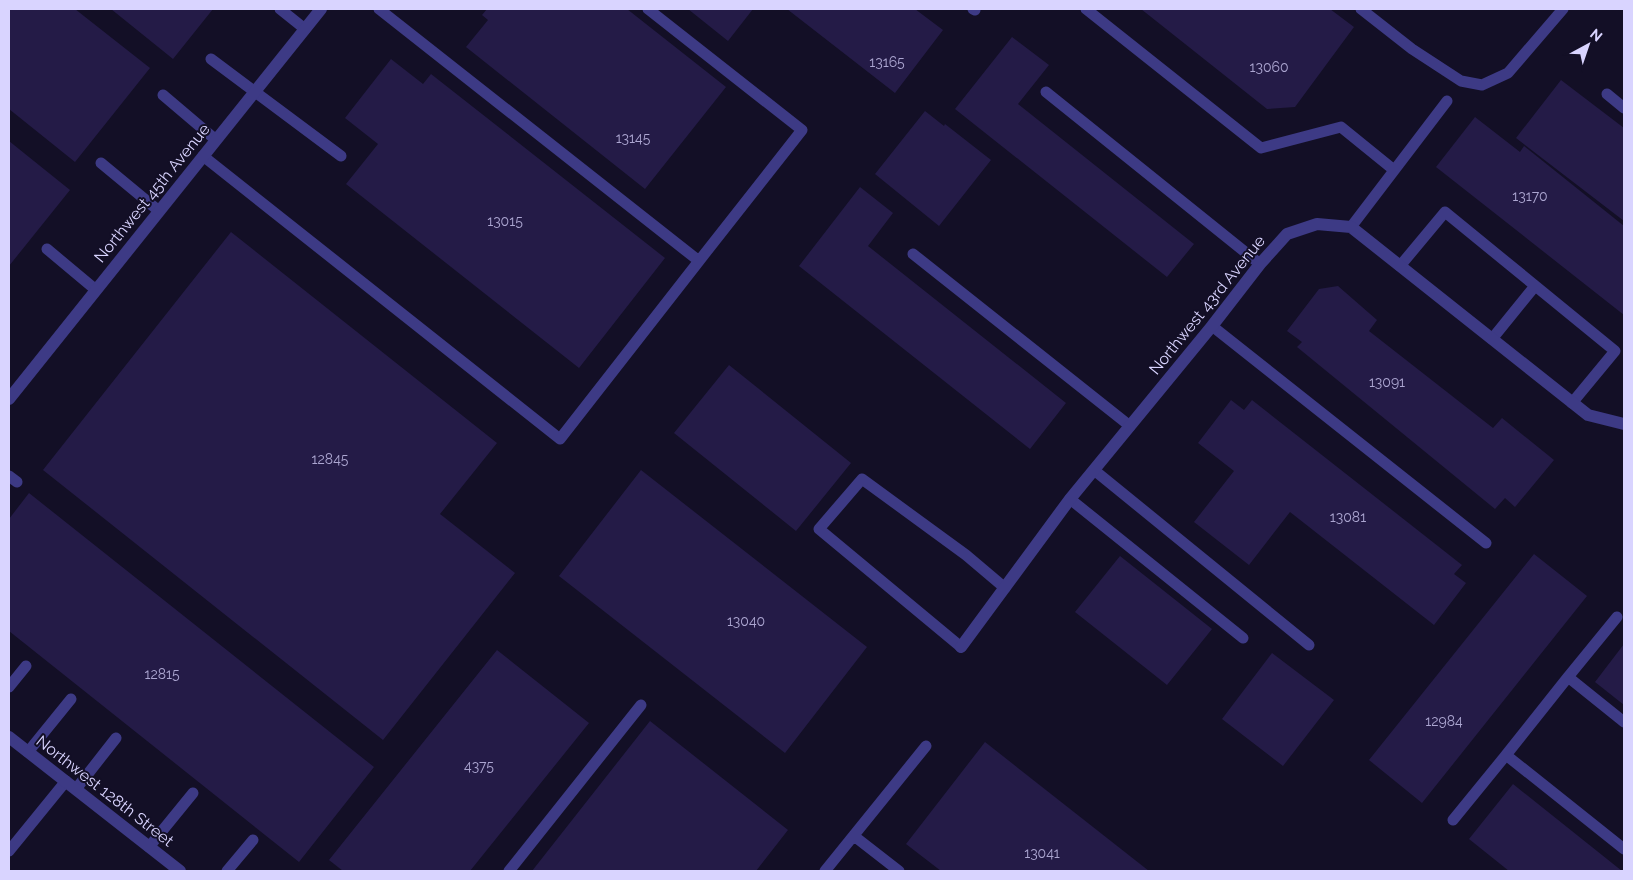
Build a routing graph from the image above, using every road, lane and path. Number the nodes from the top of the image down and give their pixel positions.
1 (280, 9) edge
2 (321, 9) edge
3 (379, 9) edge
4 (648, 9) edge
5 (1086, 9) edge
6 (1361, 9) edge
7 (1563, 9) edge
8 (305, 29) junction
9 (211, 59) dead end
10 (254, 91) junction
11 (1046, 92) dead end
12 (1607, 94) dead end
13 (163, 95) dead end
14 (1447, 101) dead end
15 (1624, 108) edge
16 (216, 140) junction
17 (203, 156) junction
18 (341, 156) dead end
19 (101, 163) dead end
20 (1394, 170) junction
21 (159, 211) junction
22 (1351, 227) junction
23 (47, 249) dead end
24 (913, 254) dead end
25 (699, 261) junction
26 (1260, 264) junction
27 (1400, 266) junction
28 (1535, 286) junction
29 (96, 290) junction
30 (1212, 326) junction
31 (1492, 339) junction
32 (13, 384) edge
33 (9, 399) edge
34 (1572, 403) junction
35 (1624, 424) edge
36 (1130, 426) junction
37 (1094, 470) junction
38 (1070, 499) junction
39 (1486, 543) dead end
40 (1004, 588) junction
41 (1616, 617) dead end
42 (1242, 638) dead end
43 (1309, 645) dead end
44 (961, 647) joint
45 (26, 666) dead end
46 (1568, 677) junction
47 (9, 687) edge
48 (70, 699) dead end
49 (641, 704) dead end
50 (1624, 722) edge
51 (9, 737) edge
52 (116, 738) dead end
53 (926, 746) dead end
54 (28, 752) junction
55 (1506, 755) junction
56 (66, 781) junction
57 (76, 789) junction
58 (193, 793) dead end
59 (1453, 820) dead end
60 (854, 836) junction
61 (253, 840) dead end
62 (149, 847) junction
63 (1624, 849) edge
64 (9, 851) edge
65 (180, 871) edge
66 (227, 871) edge
67 (509, 871) edge
68 (826, 871) edge
69 (899, 871) edge

1 - 8 lane
2 - 8 street, Northwest 45th Avenue
3 - 25 lane
4 - 25 lane
5 - 20 lane
6 - 7 lane
8 - 10 street, Northwest 45th Avenue
9 - 10 lane
10 - 16 street, Northwest 45th Avenue
10 - 18 lane
11 - 26 lane
12 - 15 lane
13 - 16 lane
14 - 20 lane
16 - 17 street, Northwest 45th Avenue
17 - 21 street, Northwest 45th Avenue
17 - 25 lane
19 - 21 lane
20 - 22 lane
21 - 29 street, Northwest 45th Avenue
22 - 26 street, Northwest 43rd Avenue
22 - 27 street
23 - 29 lane
24 - 36 lane
26 - 30 street, Northwest 43rd Avenue
27 - 28 lane
27 - 31 street
28 - 31 lane
28 - 34 lane
29 - 32 street, Northwest 45th Avenue
30 - 36 street, Northwest 43rd Avenue
30 - 39 lane
31 - 34 street
32 - 33 street, Northwest 45th Avenue
34 - 35 street
36 - 37 street, Northwest 43rd Avenue
37 - 38 street, Northwest 43rd Avenue
37 - 43 lane
38 - 40 street, Northwest 43rd Avenue
38 - 42 lane
40 - 44 street, Northwest 43rd Avenue
40 - 44 lane
41 - 46 lane
45 - 47 lane
46 - 50 lane
46 - 55 lane
48 - 54 lane
49 - 67 lane
51 - 54 street, Northwest 128th Street
52 - 57 lane
53 - 60 lane
54 - 56 street, Northwest 128th Street
55 - 59 lane
55 - 63 lane
56 - 57 street, Northwest 128th Street
56 - 64 lane
57 - 62 street, Northwest 128th Street
58 - 62 lane
60 - 68 lane
60 - 69 lane
61 - 66 lane
62 - 65 street, Northwest 128th Street

